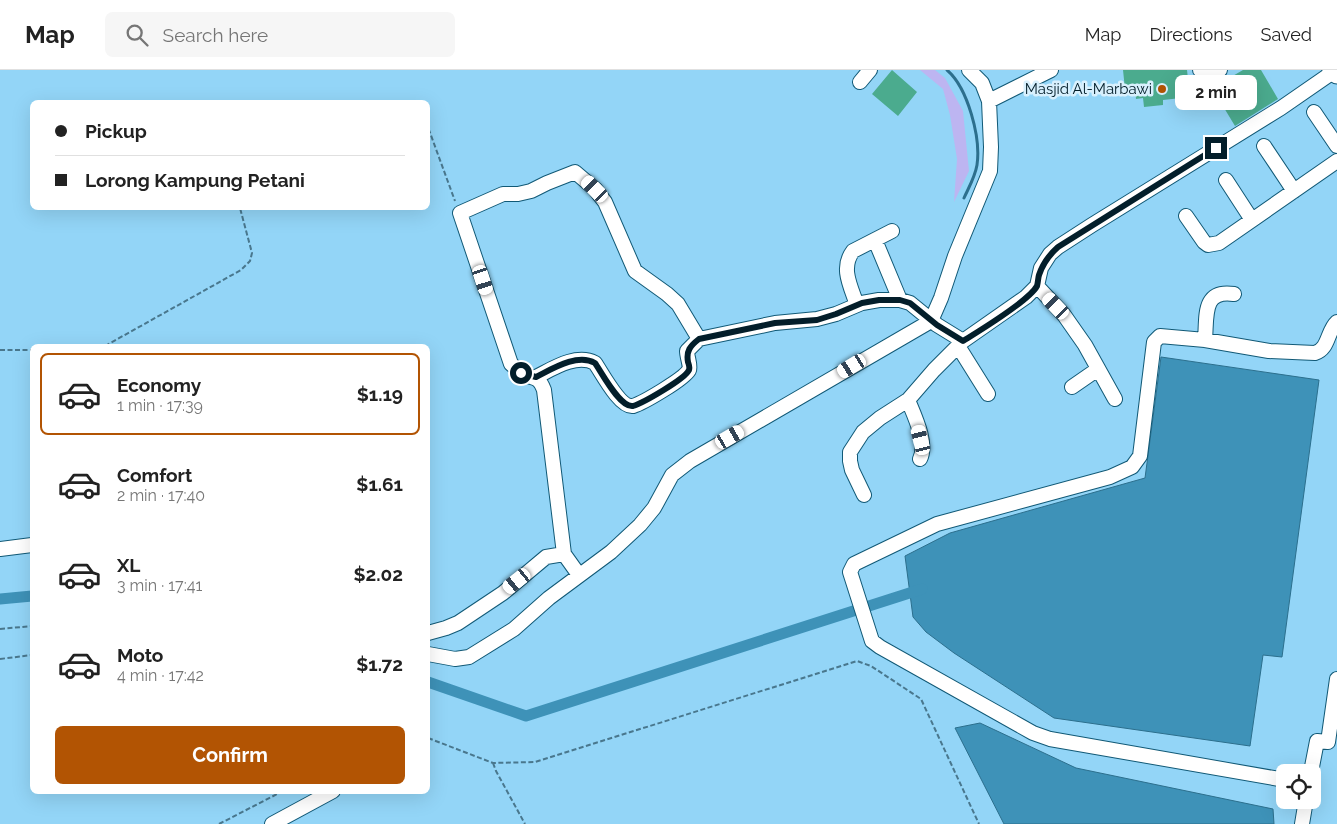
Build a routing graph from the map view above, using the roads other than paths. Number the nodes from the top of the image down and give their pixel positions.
1 (870, 70) edge
2 (970, 70) edge
3 (1051, 70) edge
4 (1200, 70) edge
5 (1220, 70) edge
6 (1334, 72) edge
7 (860, 82) dead end
8 (989, 101) junction
9 (1314, 112) dead end
10 (1264, 146) dead end
11 (1337, 146) edge
12 (1337, 161) edge
13 (1226, 180) dead end
14 (1294, 191) junction
15 (1186, 216) dead end
16 (1252, 220) junction
17 (892, 231) dead end
18 (875, 240) junction
19 (1037, 286) junction
20 (1234, 294) dead end
21 (900, 300) junction
22 (857, 305) junction
23 (931, 321) junction
24 (1337, 322) edge
25 (699, 339) junction
26 (1205, 340) junction
27 (961, 344) junction
28 (1098, 369) junction
29 (536, 377) junction
30 (1072, 387) dead end
31 (988, 394) dead end
32 (1116, 398) dead end
33 (908, 400) junction
34 (920, 459) dead end
35 (864, 495) dead end
36 (30, 545) edge
37 (0, 549) edge
38 (564, 554) junction
39 (579, 575) junction
40 (430, 632) edge
41 (430, 654) edge
42 (1337, 679) edge
43 (1332, 743) edge
44 (1313, 764) edge
45 (1276, 778) edge
46 (327, 794) edge
47 (1304, 809) edge
48 (272, 824) edge
49 (1302, 824) edge

1 - 7 street
2 - 8 street
3 - 8 street
4 - 5 street
6 - 19 street
8 - 23 street
9 - 11 street
10 - 14 street
12 - 14 street
13 - 16 street
14 - 16 street
15 - 16 street
17 - 18 street
18 - 21 street
18 - 22 street
19 - 27 street
19 - 28 street
20 - 26 street
21 - 22 street
21 - 23 street
22 - 25 street
23 - 27 street
23 - 39 street
24 - 26 street
25 - 29 street
25 - 29 street
26 - 45 street
27 - 31 street
27 - 33 street
28 - 30 street
28 - 32 street
29 - 38 street
33 - 34 street
33 - 35 street
36 - 37 street
38 - 39 street
38 - 40 street
39 - 41 street
42 - 43 street
43 - 44 street
46 - 48 street
47 - 49 street

